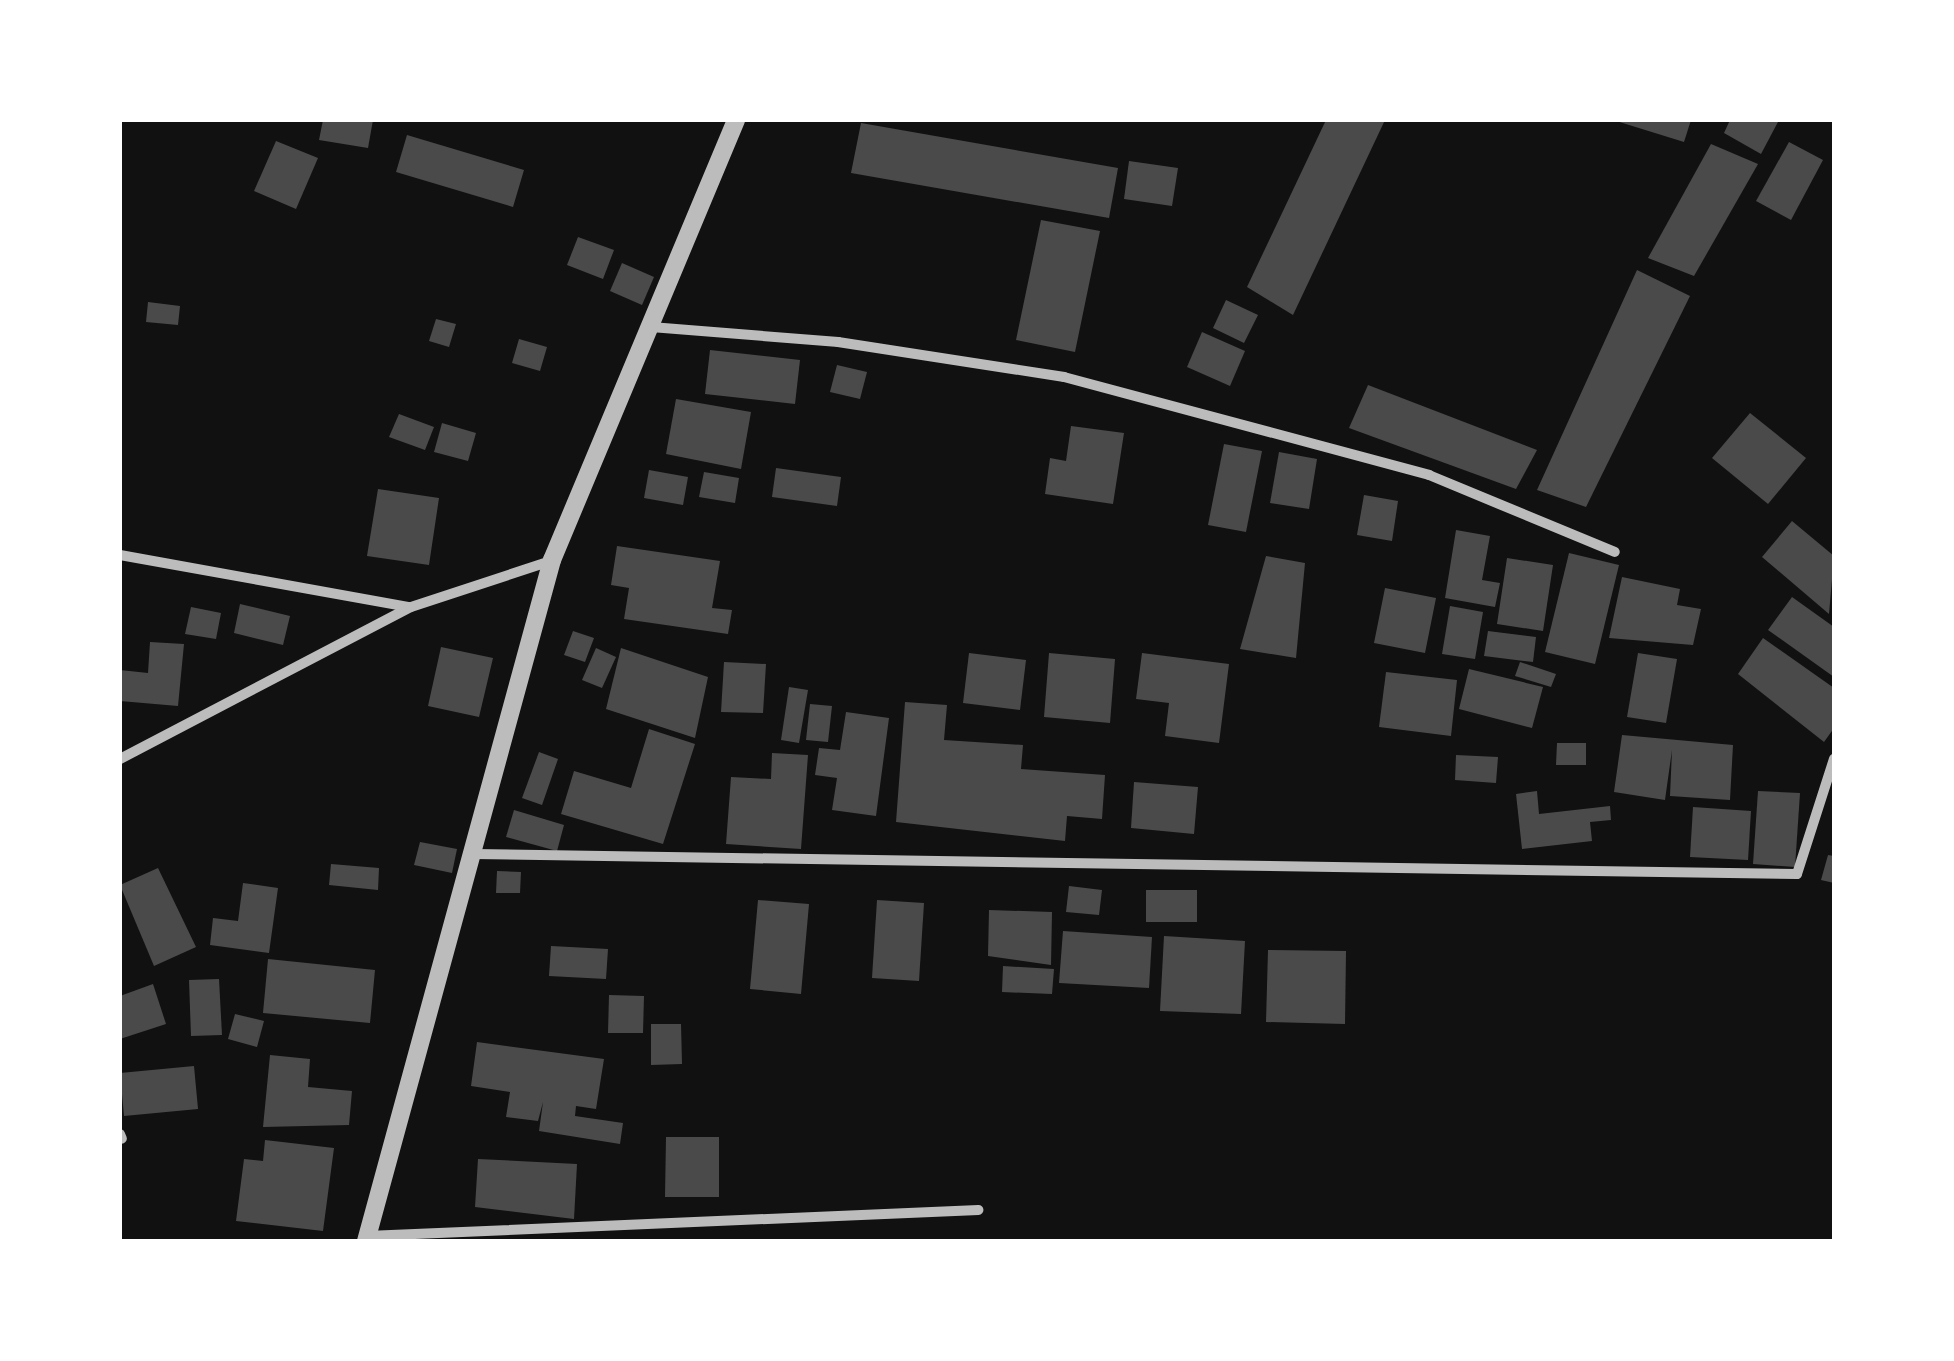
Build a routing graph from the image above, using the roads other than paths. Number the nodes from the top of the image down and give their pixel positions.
1 (736, 120) edge
2 (651, 327) junction
3 (1615, 552) dead end
4 (120, 555) edge
5 (552, 560) junction
6 (410, 607) junction
7 (120, 759) edge
8 (1834, 759) edge
9 (474, 854) junction
10 (978, 1210) dead end
11 (367, 1238) edge

1 - 2 street
2 - 3 street
2 - 5 street
4 - 6 street
5 - 6 street
5 - 9 street
6 - 7 street
8 - 9 street
9 - 11 street
10 - 11 street

